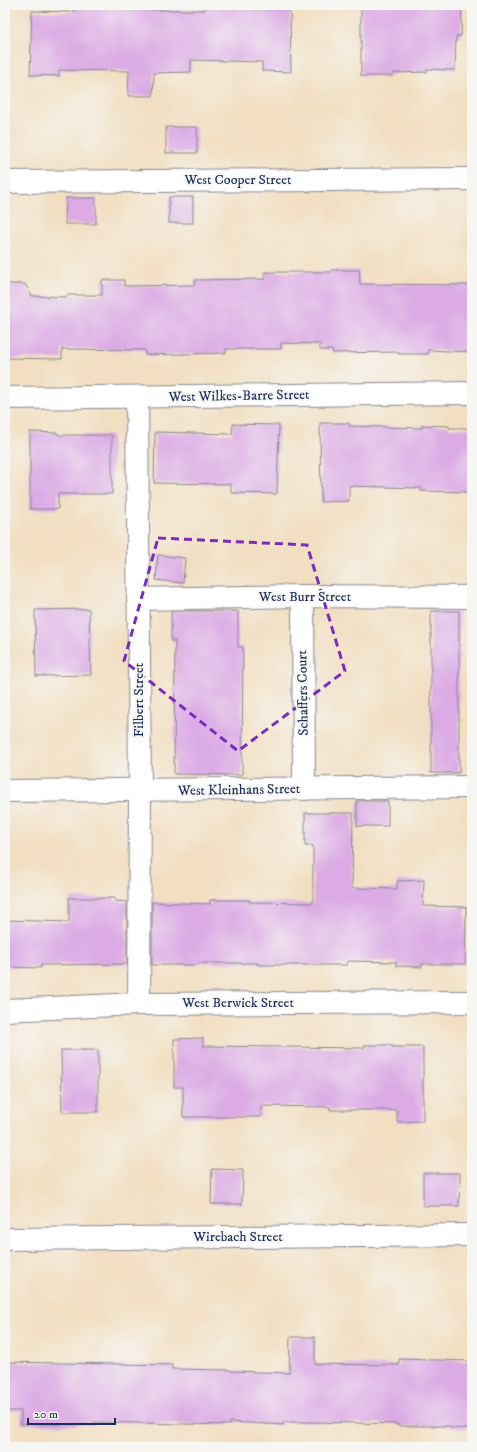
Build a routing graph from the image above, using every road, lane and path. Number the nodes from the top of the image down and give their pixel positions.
1 (472, 179) edge
2 (5, 182) edge
3 (472, 394) edge
4 (137, 397) junction
5 (5, 398) edge
6 (303, 596) junction
7 (472, 597) edge
8 (138, 600) junction
9 (472, 787) edge
10 (304, 790) junction
11 (5, 791) edge
12 (140, 791) junction
13 (472, 1002) edge
14 (139, 1004) junction
15 (5, 1010) edge
16 (472, 1235) edge
17 (5, 1239) edge

1 - 2 street, West Cooper Street
3 - 4 street, West Wilkes-Barre Street
4 - 5 street, West Wilkes-Barre Street
4 - 8 street, Filbert Street
6 - 7 street, West Burr Street
6 - 8 street, West Burr Street
6 - 10 street, Schaffers Court
8 - 12 street, Filbert Street
9 - 10 street, West Kleinhans Street
10 - 12 street, West Kleinhans Street
11 - 12 street, West Kleinhans Street
12 - 14 street, Filbert Street
13 - 14 street, West Berwick Street
14 - 15 street, West Berwick Street
16 - 17 street, Wirebach Street

